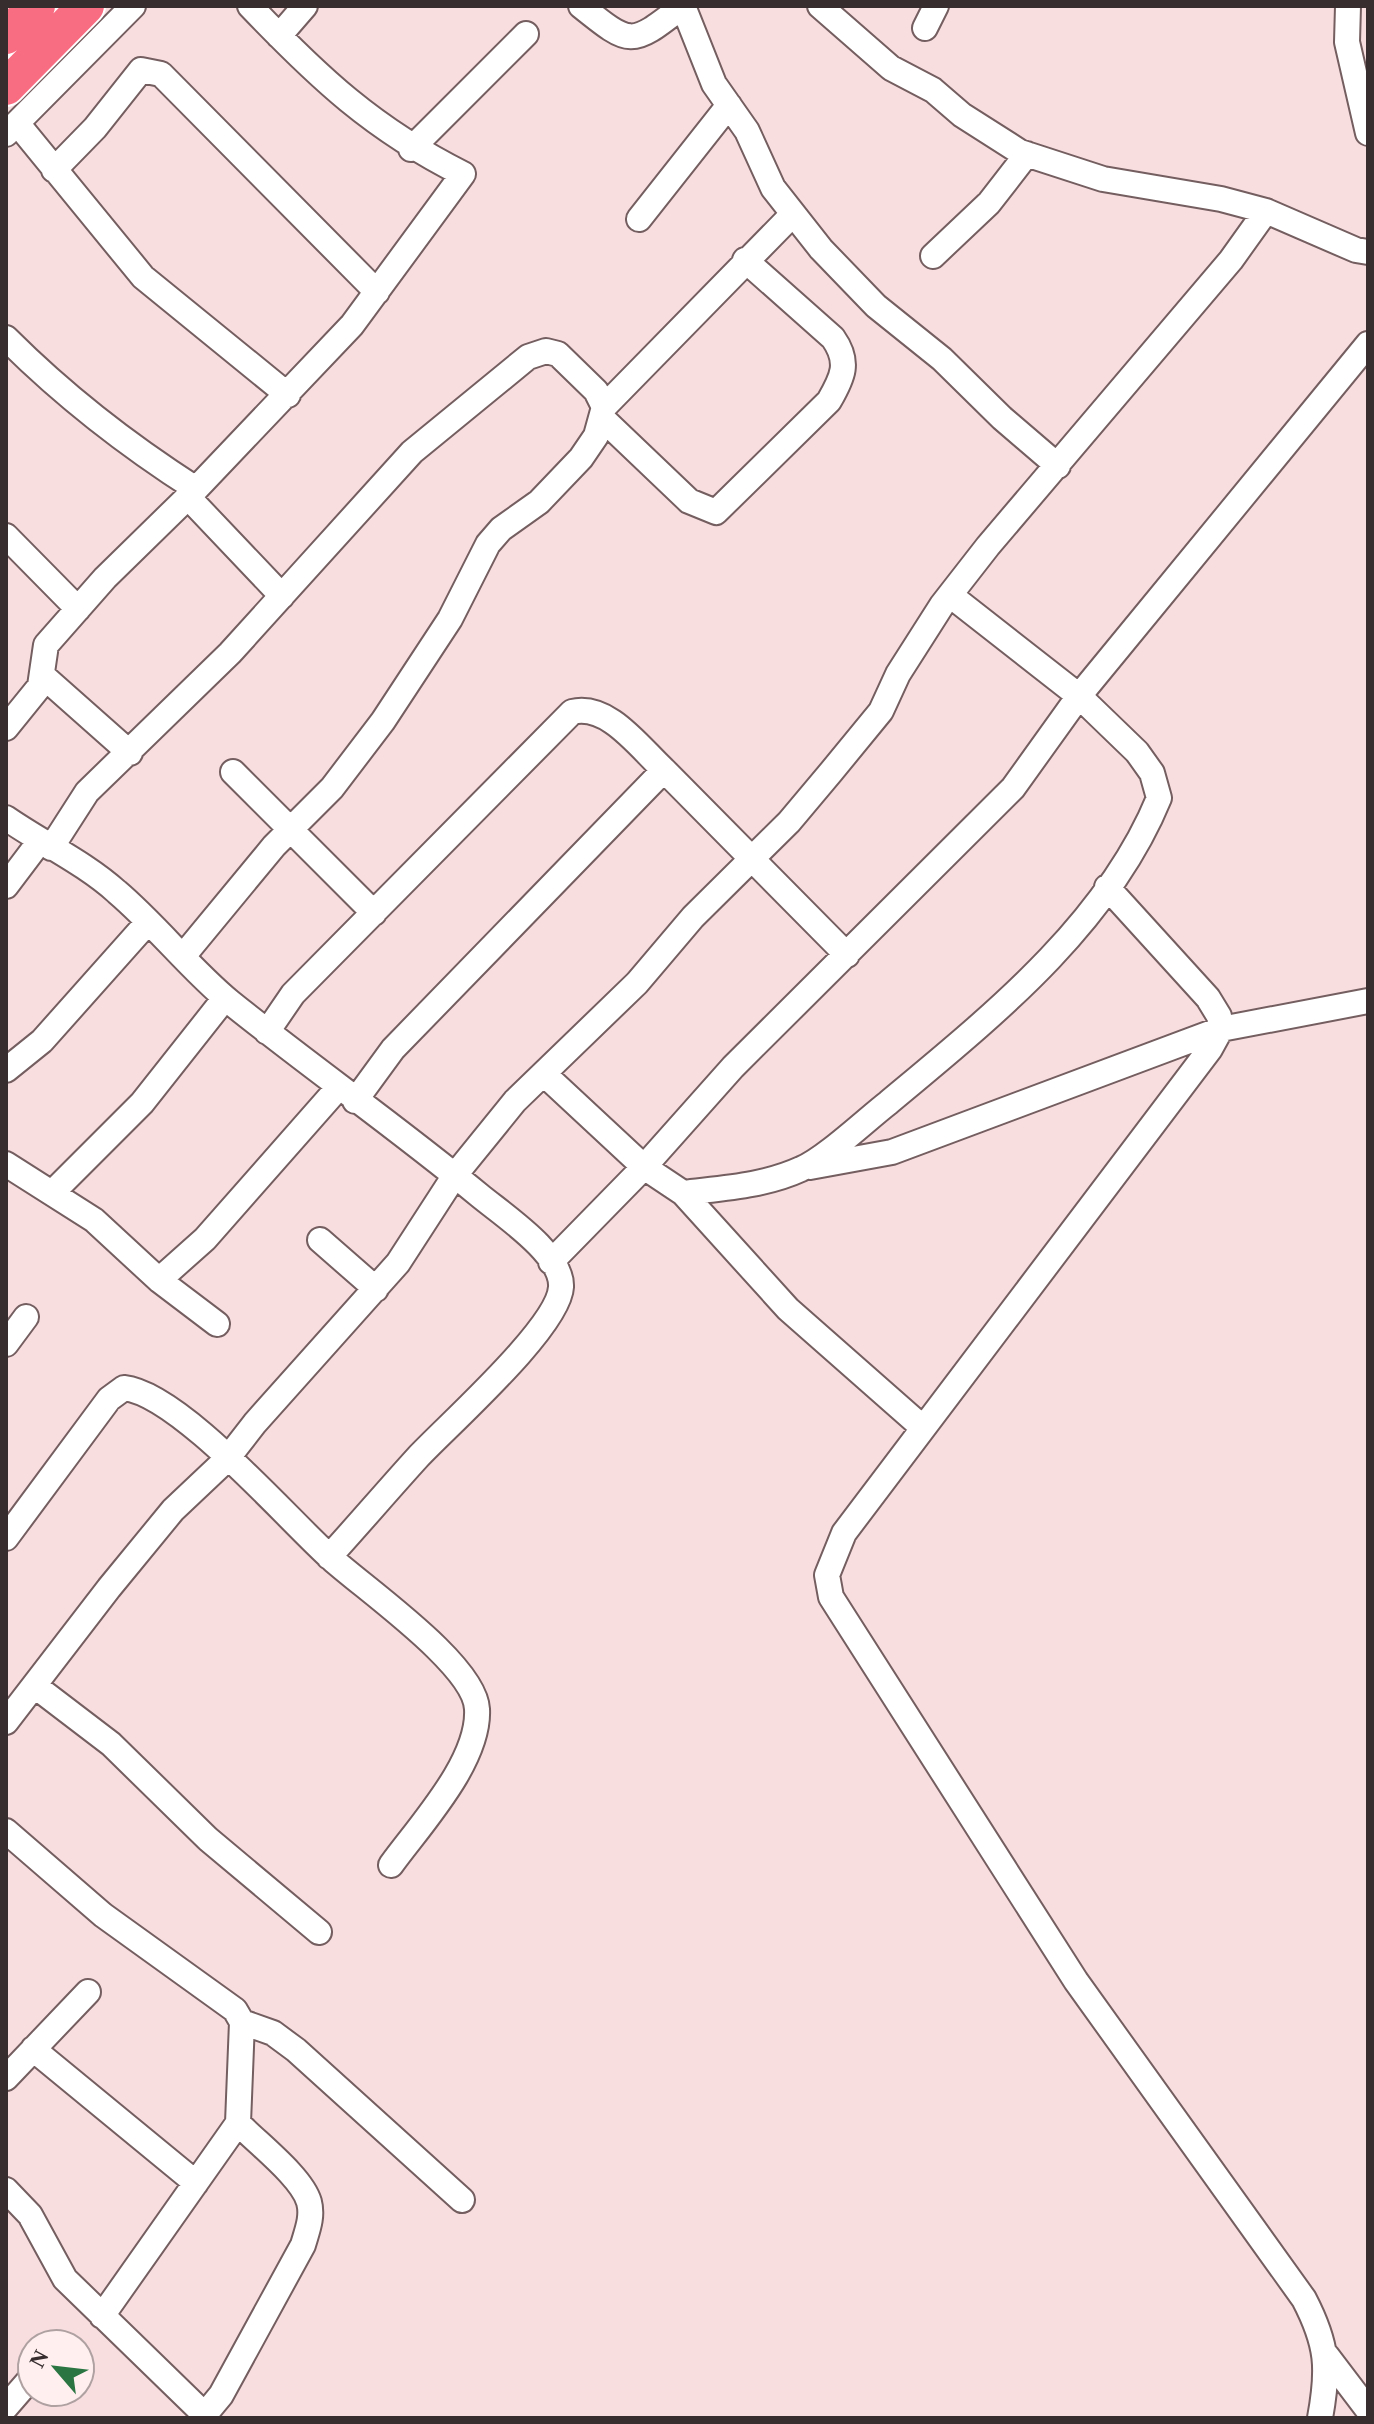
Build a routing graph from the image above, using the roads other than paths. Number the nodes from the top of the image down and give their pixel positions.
1 (37, 6) edge
2 (86, 6) edge
3 (133, 6) edge
4 (250, 6) edge
5 (305, 6) edge
6 (581, 6) edge
7 (683, 6) edge
8 (820, 6) edge
9 (1348, 6) edge
10 (526, 34) dead end
11 (6, 36) edge
12 (279, 36) junction
13 (6, 87) edge
14 (729, 105) junction
15 (11, 128) edge
16 (1368, 133) edge
17 (411, 149) junction
18 (1027, 154) junction
19 (54, 170) junction
20 (1266, 211) junction
21 (793, 214) junction
22 (639, 219) dead end
23 (1368, 252) edge
24 (933, 256) dead end
25 (745, 260) junction
26 (377, 292) junction
27 (6, 338) edge
28 (1368, 344) edge
29 (288, 395) junction
30 (603, 413) junction
31 (1058, 466) junction
32 (192, 493) junction
33 (6, 536) edge
34 (950, 595) junction
35 (282, 596) junction
36 (78, 609) junction
37 (42, 675) junction
38 (1079, 696) junction
39 (6, 728) edge
40 (130, 753) junction
41 (664, 770) junction
42 (233, 772) dead end
43 (6, 818) edge
44 (291, 828) junction
45 (45, 844) junction
46 (753, 859) junction
47 (6, 886) edge
48 (1107, 887) junction
49 (374, 913) junction
50 (148, 922) junction
51 (184, 955) junction
52 (847, 955) junction
53 (225, 998) junction
54 (1368, 1001) edge
55 (1221, 1029) junction
56 (267, 1032) junction
57 (6, 1070) edge
58 (544, 1074) junction
59 (347, 1094) junction
60 (6, 1164) edge
61 (644, 1167) junction
62 (804, 1169) junction
63 (455, 1175) junction
64 (52, 1193) junction
65 (683, 1193) junction
66 (320, 1240) dead end
67 (551, 1262) junction
68 (159, 1280) junction
69 (376, 1289) junction
70 (26, 1317) dead end
71 (217, 1324) dead end
72 (6, 1344) edge
73 (922, 1427) junction
74 (227, 1459) junction
75 (6, 1538) edge
76 (329, 1557) junction
77 (35, 1686) junction
78 (6, 1722) edge
79 (6, 1831) edge
80 (391, 1865) dead end
81 (319, 1932) dead end
82 (88, 1992) dead end
83 (242, 2022) junction
84 (33, 2049) junction
85 (6, 2078) edge
86 (238, 2123) junction
87 (196, 2183) junction
88 (6, 2190) edge
89 (462, 2200) dead end
90 (102, 2316) junction
91 (1327, 2356) junction
92 (1368, 2410) edge
93 (203, 2416) edge
94 (1320, 2418) edge

1 - 11 highway
2 - 13 highway
3 - 15 street
4 - 12 street
5 - 12 street
6 - 7 street
7 - 14 street
8 - 18 street
9 - 16 street
10 - 17 street
12 - 17 street
14 - 21 street
14 - 22 street
15 - 19 street
17 - 26 street
18 - 20 street
18 - 24 street
19 - 26 street
19 - 29 street
20 - 23 street
20 - 31 street
21 - 25 street
21 - 31 street
25 - 30 street
25 - 30 street
26 - 29 street
27 - 32 street
28 - 38 street
29 - 32 street
30 - 35 street
30 - 44 street
31 - 34 street
32 - 35 street
32 - 36 street
33 - 36 street
34 - 38 street
34 - 46 street
35 - 40 street
36 - 37 street
37 - 39 street
37 - 40 street
38 - 48 street
38 - 52 street
40 - 45 street
41 - 46 street
41 - 49 street
41 - 59 street
42 - 44 street
43 - 45 street
44 - 49 street
44 - 51 street
45 - 47 street
45 - 50 street
46 - 52 street
46 - 58 street
48 - 55 street
48 - 62 street
49 - 56 street
50 - 51 street
50 - 57 street
51 - 53 street
52 - 61 street
53 - 56 street
53 - 64 street
54 - 55 street
55 - 62 street
55 - 73 street
56 - 59 street
58 - 61 street
58 - 63 street
59 - 63 street
59 - 68 street
60 - 64 street
61 - 65 street
61 - 67 street
62 - 65 street
63 - 67 street
63 - 69 street
64 - 68 street
65 - 73 street
66 - 69 street
67 - 76 street
68 - 71 street
69 - 74 street
70 - 72 street
73 - 91 street
74 - 75 street
74 - 76 street
74 - 77 street
76 - 80 street
77 - 78 street
77 - 81 street
79 - 83 street
82 - 84 street
83 - 86 street
83 - 89 street
84 - 85 street
84 - 87 street
86 - 87 street
86 - 93 street
87 - 90 street
88 - 90 street
90 - 93 street
91 - 92 street
91 - 94 street

